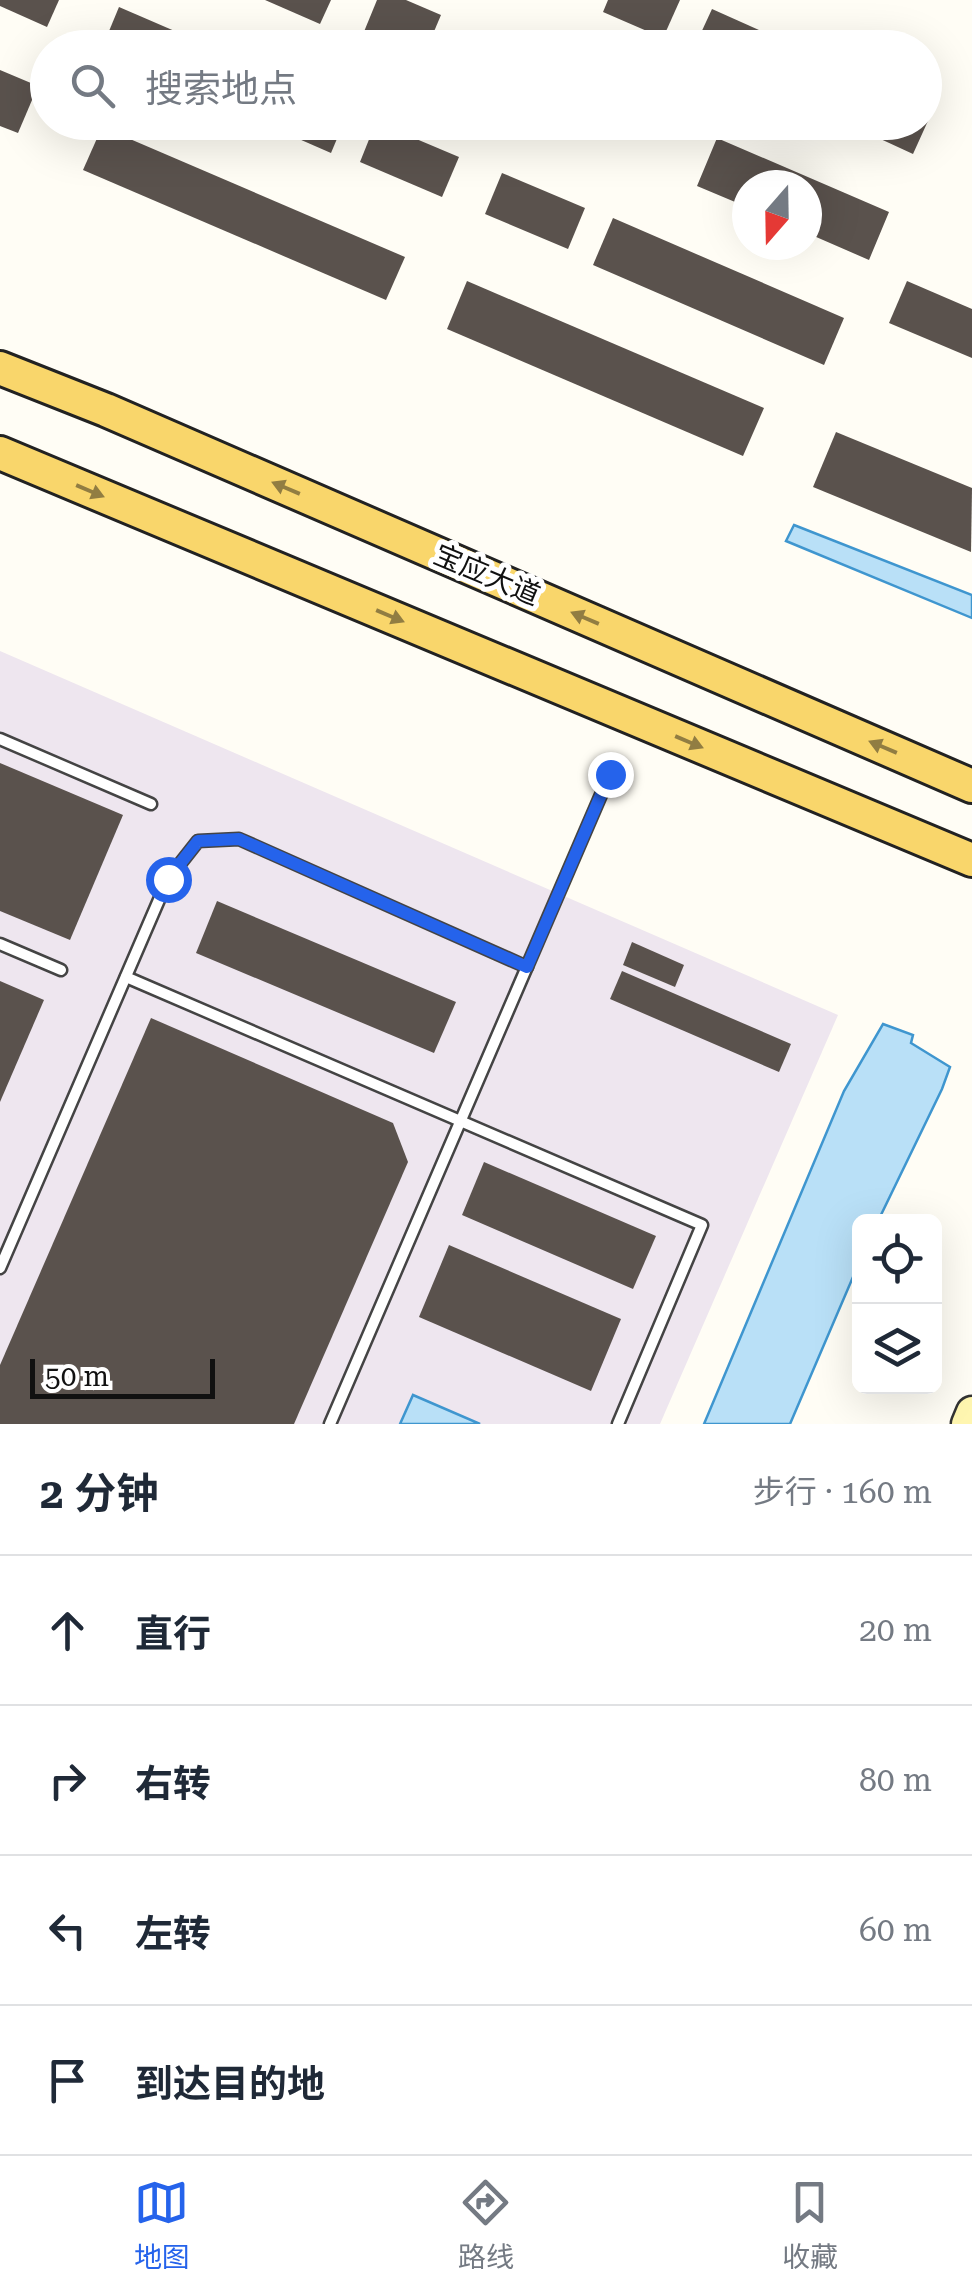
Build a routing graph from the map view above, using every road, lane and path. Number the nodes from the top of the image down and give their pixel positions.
1 (0, 368) edge
2 (0, 452) edge
3 (0, 739) edge
4 (610, 774) dead end
5 (972, 786) edge
6 (151, 804) dead end
7 (972, 860) edge
8 (0, 944) edge
9 (527, 967) junction
10 (61, 970) dead end
11 (126, 977) junction
12 (461, 1120) junction
13 (0, 1268) edge
14 (972, 1412) edge
15 (330, 1424) edge
16 (618, 1424) edge
17 (966, 1424) edge

5 -> 1 main road, 宝应大道
2 -> 7 main road
3 - 6 lane
4 - 9 lane
8 - 10 lane
9 - 11 lane
9 - 12 lane
11 - 12 lane
11 - 13 lane
12 - 15 lane
12 - 16 lane
14 - 17 main road

